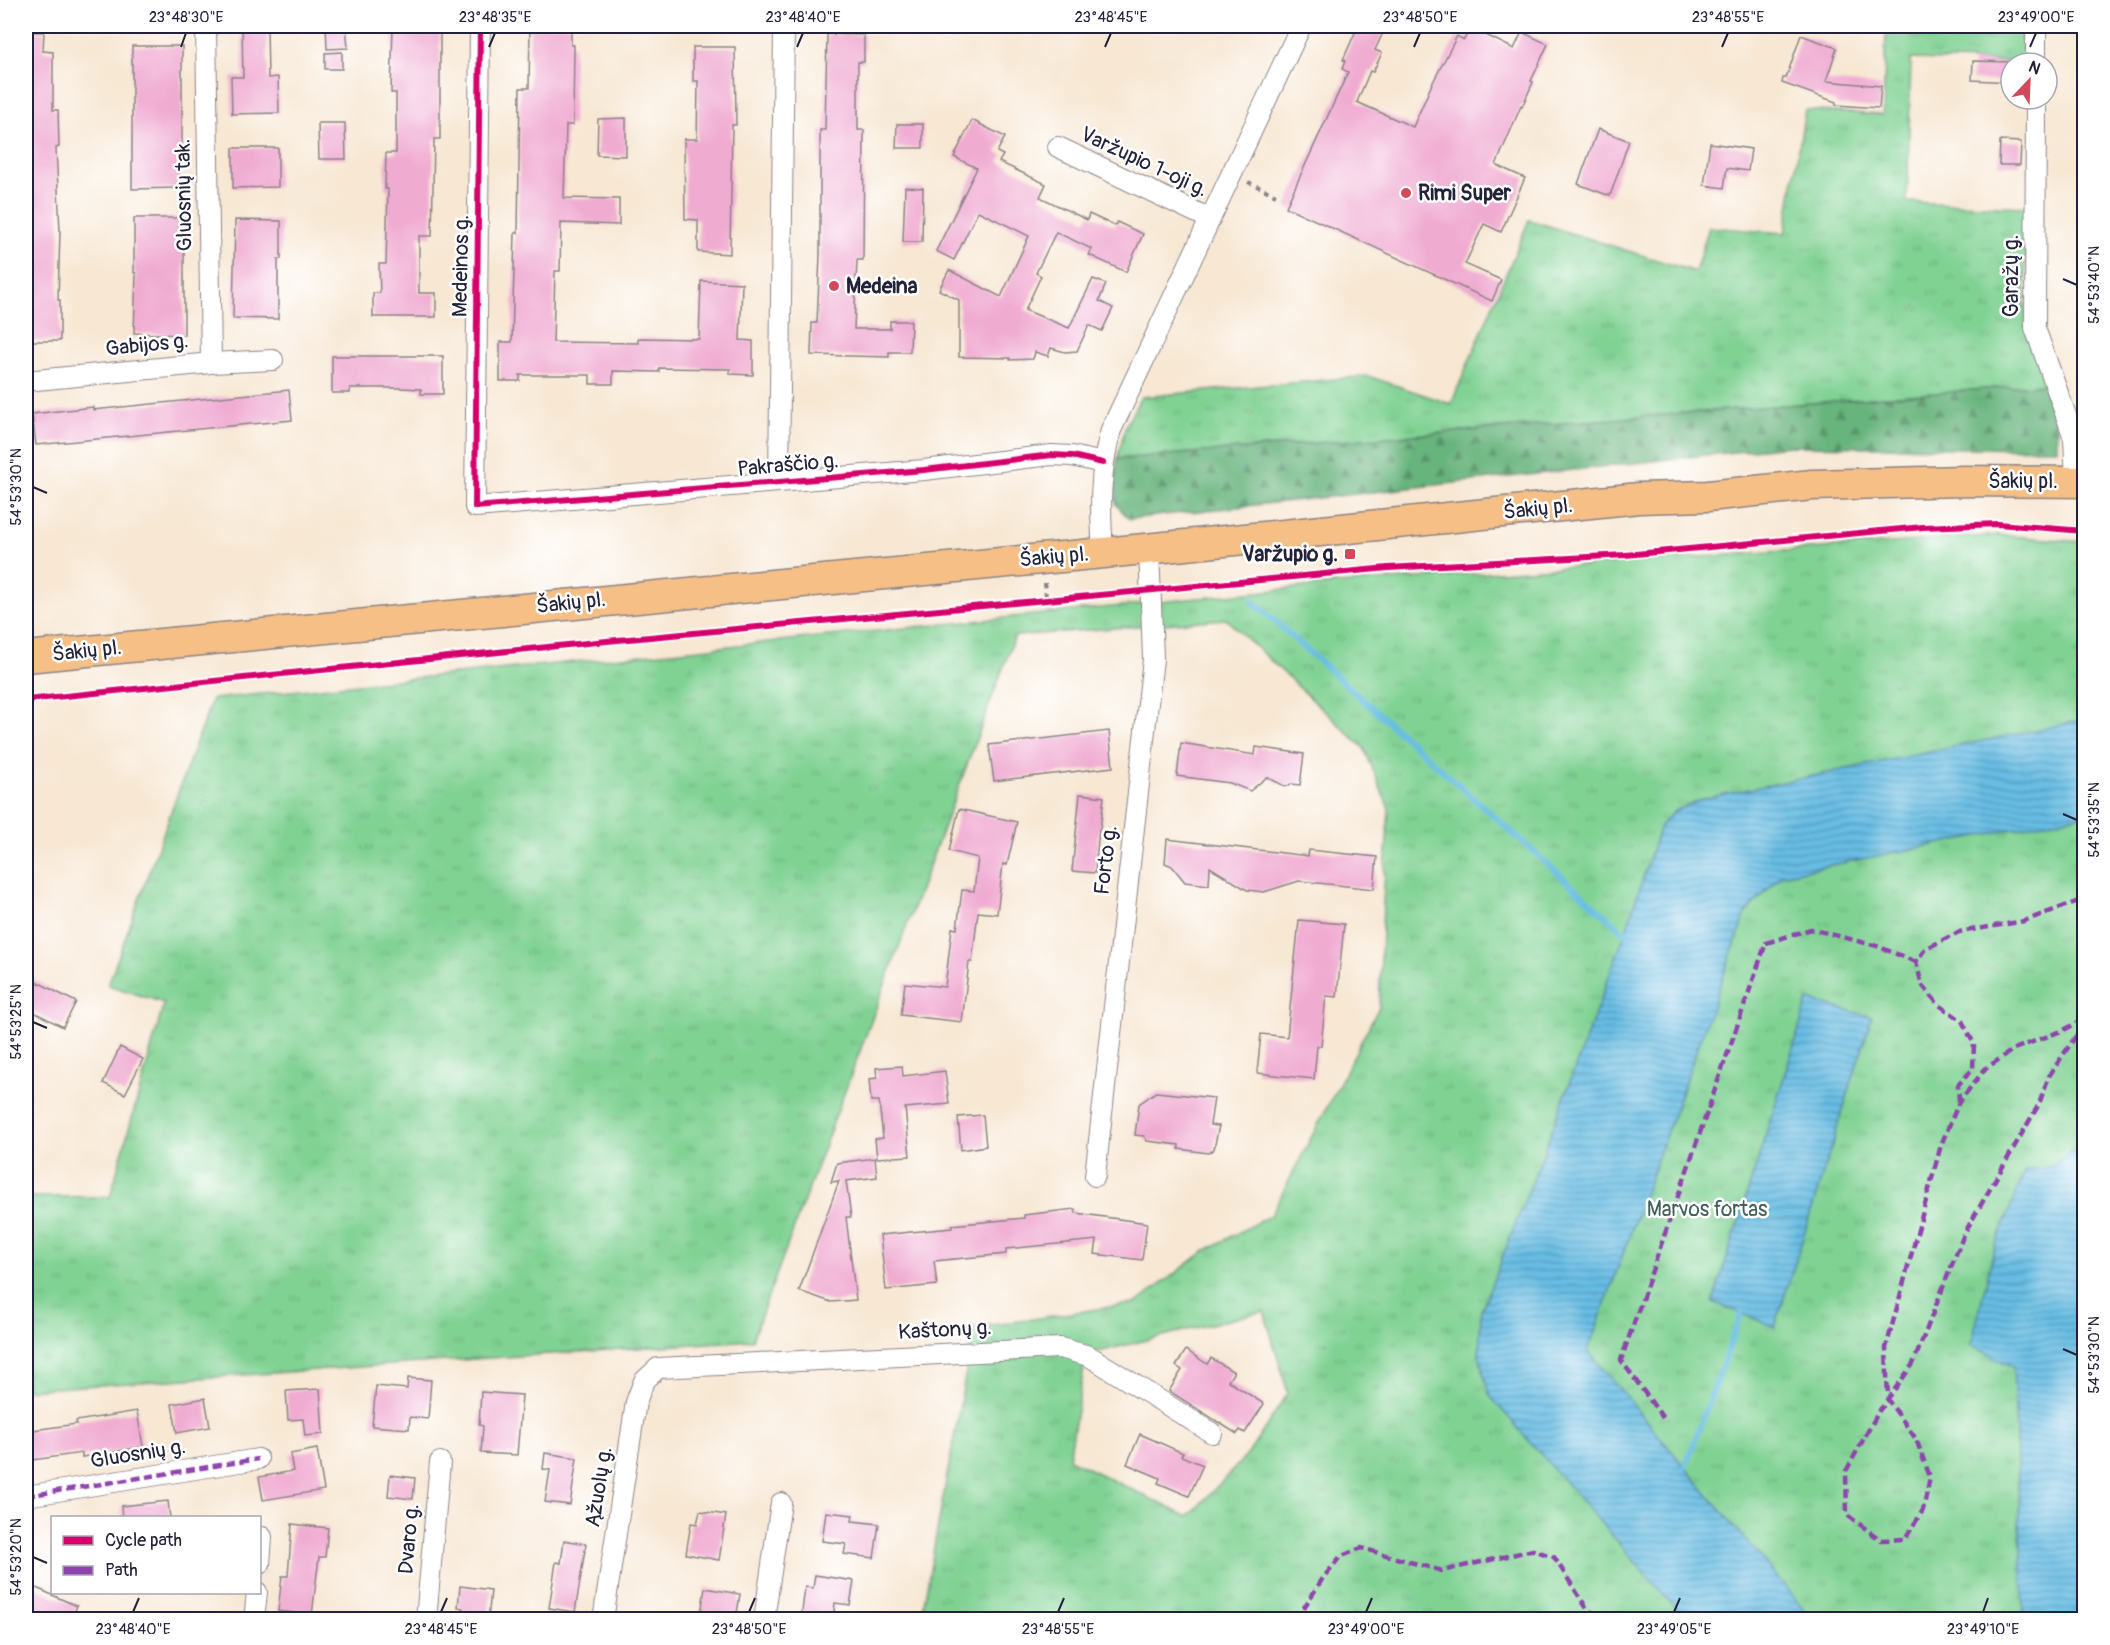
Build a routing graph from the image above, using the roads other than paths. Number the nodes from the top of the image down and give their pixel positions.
1 (206, 26) edge
2 (480, 26) edge
3 (784, 26) edge
4 (1301, 26) edge
5 (2036, 26) edge
6 (2036, 51) edge
7 (2036, 111) edge
8 (1058, 147) dead end
9 (1210, 219) junction
10 (273, 360) dead end
11 (211, 363) junction
12 (26, 381) edge
13 (1103, 463) junction
14 (779, 482) junction
15 (2080, 482) edge
16 (475, 507) joint
17 (1149, 548) junction
18 (1103, 552) junction
19 (26, 657) edge
20 (1095, 1176) dead end
21 (658, 1368) joint
22 (1212, 1433) dead end
23 (258, 1459) dead end
24 (440, 1462) dead end
25 (26, 1496) edge
26 (782, 1503) dead end
27 (262, 1537) dead end
28 (261, 1550) edge
29 (257, 1594) edge
30 (254, 1620) edge
31 (426, 1620) edge
32 (603, 1620) edge
33 (764, 1620) edge

1 - 11 street, Gluosnių tak.
2 - 16 street, Medeinos g.
3 - 14 street
4 - 9 street
5 - 6 street
7 - 15 street, Garažų g.
8 - 9 street, Varžupio 1-oji g.
9 - 13 street
10 - 11 street, Gabijos g.
11 - 12 street, Gabijos g.
13 - 14 street, Pakraščio g.
13 - 18 street
14 - 16 street, Pakraščio g.
15 - 17 main road, Šakių pl.
17 - 18 main road, Šakių pl.
17 - 20 street, Forto g.
18 - 19 main road, Šakių pl.
21 - 22 street, Kaštonų g.
21 - 32 street, Ąžuolų g.
23 - 25 street, Gluosnių g.
24 - 31 street, Dvaro g.
26 - 33 street
27 - 28 street
29 - 30 street

